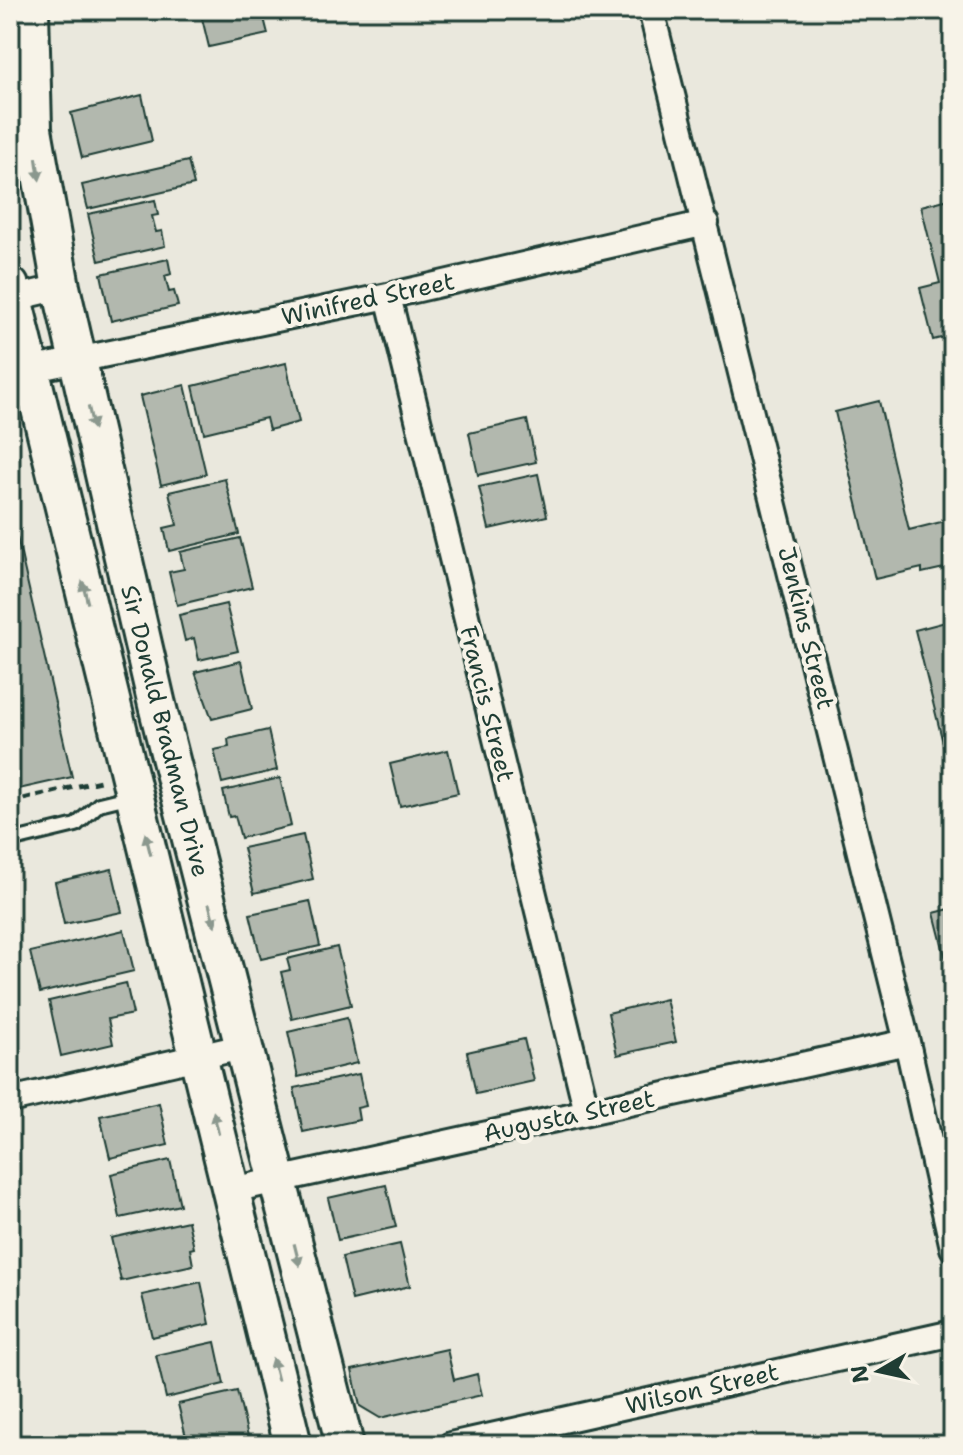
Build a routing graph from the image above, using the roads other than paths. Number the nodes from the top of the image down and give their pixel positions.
1 (30, 10) edge
2 (651, 10) edge
3 (706, 223) junction
4 (61, 287) junction
5 (11, 295) edge
6 (388, 296) junction
7 (77, 359) junction
8 (29, 370) junction
9 (122, 787) junction
10 (10, 841) edge
11 (907, 1042) junction
12 (246, 1046) junction
13 (201, 1055) junction
14 (10, 1100) edge
15 (587, 1112) junction
16 (278, 1179) junction
17 (232, 1190) junction
18 (953, 1248) edge
19 (953, 1333) edge
20 (293, 1445) edge
21 (345, 1445) edge
22 (451, 1445) edge

1 -> 4 main road, Sir Donald Bradman Drive
2 - 3 street, Jenkins Street
3 - 6 street, Winifred Street
3 - 11 street, Jenkins Street
4 - 5 street
4 - 7 main road, Sir Donald Bradman Drive
5 - 8 main road, Sir Donald Bradman Drive
6 - 7 street, Winifred Street
6 - 15 street, Francis Street
7 - 8 street, Winifred Street
7 -> 12 main road, Sir Donald Bradman Drive
9 -> 8 main road, Sir Donald Bradman Drive
9 - 10 lane
13 -> 9 main road, Sir Donald Bradman Drive
11 - 15 street, Augusta Street
11 - 18 street, Jenkins Street
12 - 13 street
12 - 16 main road, Sir Donald Bradman Drive
13 - 14 street
17 -> 13 main road, Sir Donald Bradman Drive
15 - 16 street, Augusta Street
16 - 17 street, Augusta Street
16 -> 21 main road, Sir Donald Bradman Drive
20 -> 17 main road, Sir Donald Bradman Drive
19 - 22 street, Wilson Street

